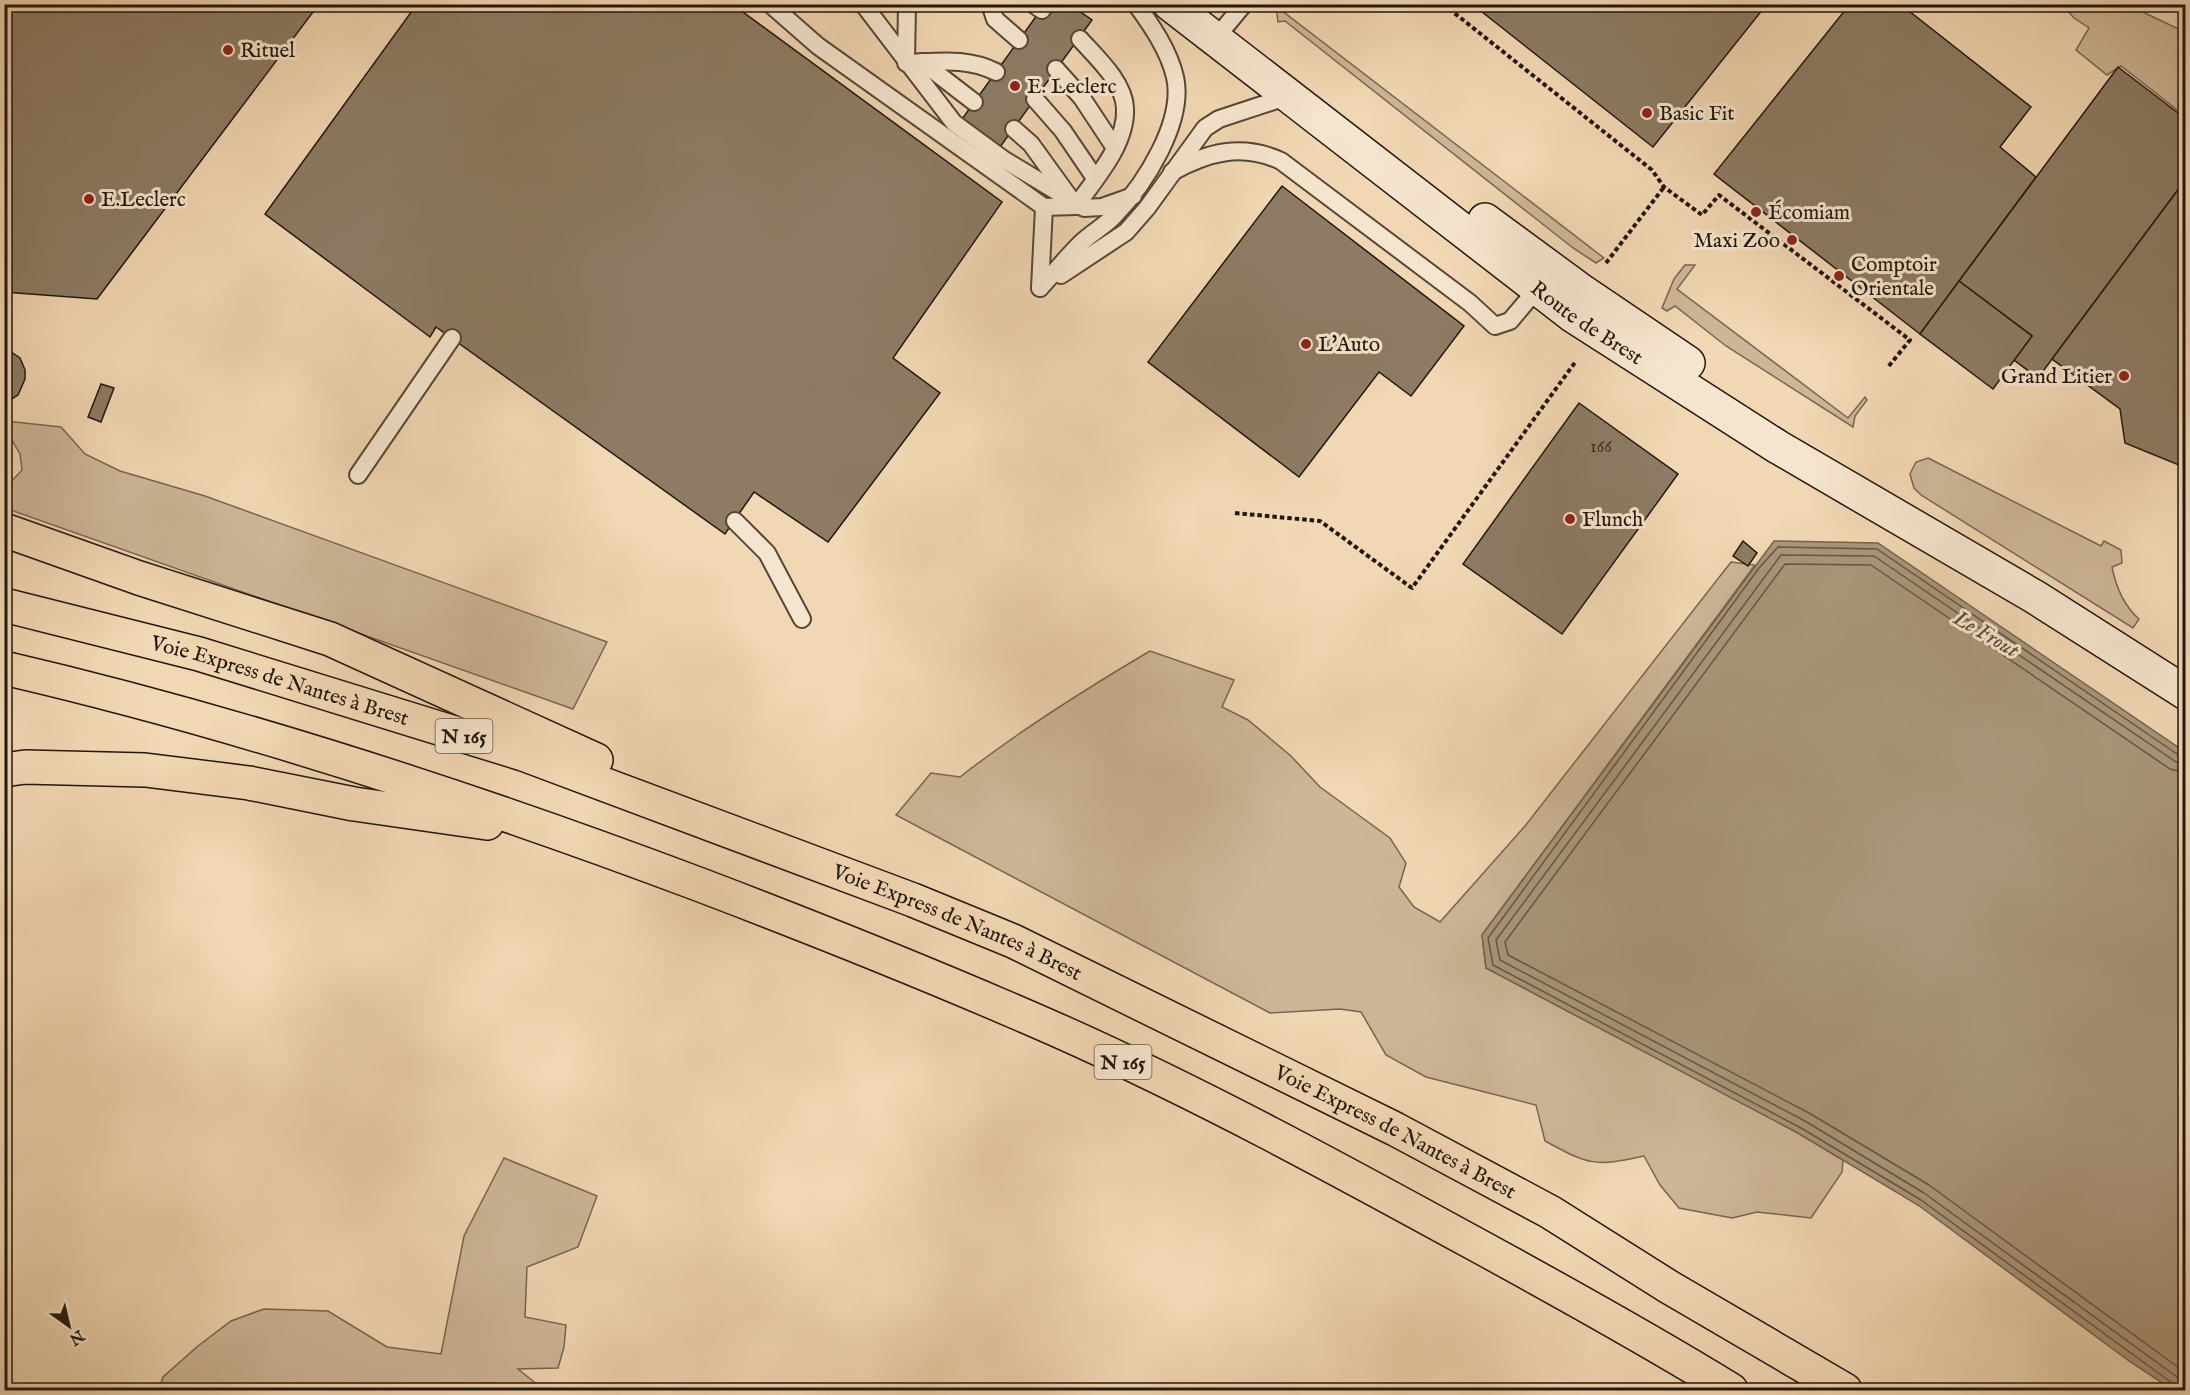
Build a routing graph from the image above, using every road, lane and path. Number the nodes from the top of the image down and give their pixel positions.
1 (770, 4) edge
2 (863, 4) edge
3 (907, 4) edge
4 (990, 4) edge
5 (1136, 4) edge
6 (1170, 4) edge
7 (1198, 4) edge
8 (1443, 4) edge
9 (1228, 23) edge
10 (1080, 39) dead end
11 (1019, 40) dead end
12 (914, 63) junction
13 (1056, 69) dead end
14 (996, 72) dead end
15 (1289, 96) junction
16 (1035, 99) dead end
17 (974, 102) dead end
18 (1014, 129) dead end
19 (1115, 148) junction
20 (1172, 172) junction
21 (1095, 178) junction
22 (1664, 187) junction
23 (1133, 196) junction
24 (1076, 206) junction
25 (1044, 207) junction
26 (1621, 243) dead end
27 (1040, 288) junction
28 (1537, 289) junction
29 (1598, 332) junction
30 (452, 338) dead end
31 (1888, 367) dead end
32 (358, 475) dead end
33 (1235, 513) dead end
34 (735, 521) dead end
35 (4, 530) edge
36 (2035, 597) junction
37 (4, 605) edge
38 (802, 618) dead end
39 (4, 668) edge
40 (2186, 693) edge
41 (4, 770) edge
42 (565, 834) junction
43 (913, 900) junction
44 (1731, 1390) edge
45 (1845, 1390) edge

1 - 25 lane
2 - 12 lane
3 - 12 lane
4 - 11 lane
5 - 23 lane
6 - 9 main road, Route de Brest
7 - 9 main road, Route de Brest
8 - 22 path
9 - 15 main road, Route de Brest
9 - 36 main road, Route de Brest
10 - 19 lane
12 - 14 lane
12 - 17 lane
12 - 24 lane
13 - 19 lane
15 - 20 lane
15 - 28 main road, Route de Brest
16 - 21 lane
18 - 24 lane
19 - 21 lane
20 - 27 lane
20 - 28 lane
21 - 24 lane
22 - 26 path
22 - 31 path
23 - 24 lane
23 - 27 lane
24 - 25 lane
25 - 27 lane
28 - 29 main road, Route de Brest
29 - 33 path
29 - 36 main road, Route de Brest
30 - 32 lane
34 - 38 lane
35 - 43 highway
36 - 40 main road, Route de Brest
37 - 43 highway, Voie Express de Nantes à Brest / N 165
39 - 42 highway, N 165
41 - 42 highway
42 - 44 highway, N 165
43 - 45 highway, Voie Express de Nantes à Brest / N 165

